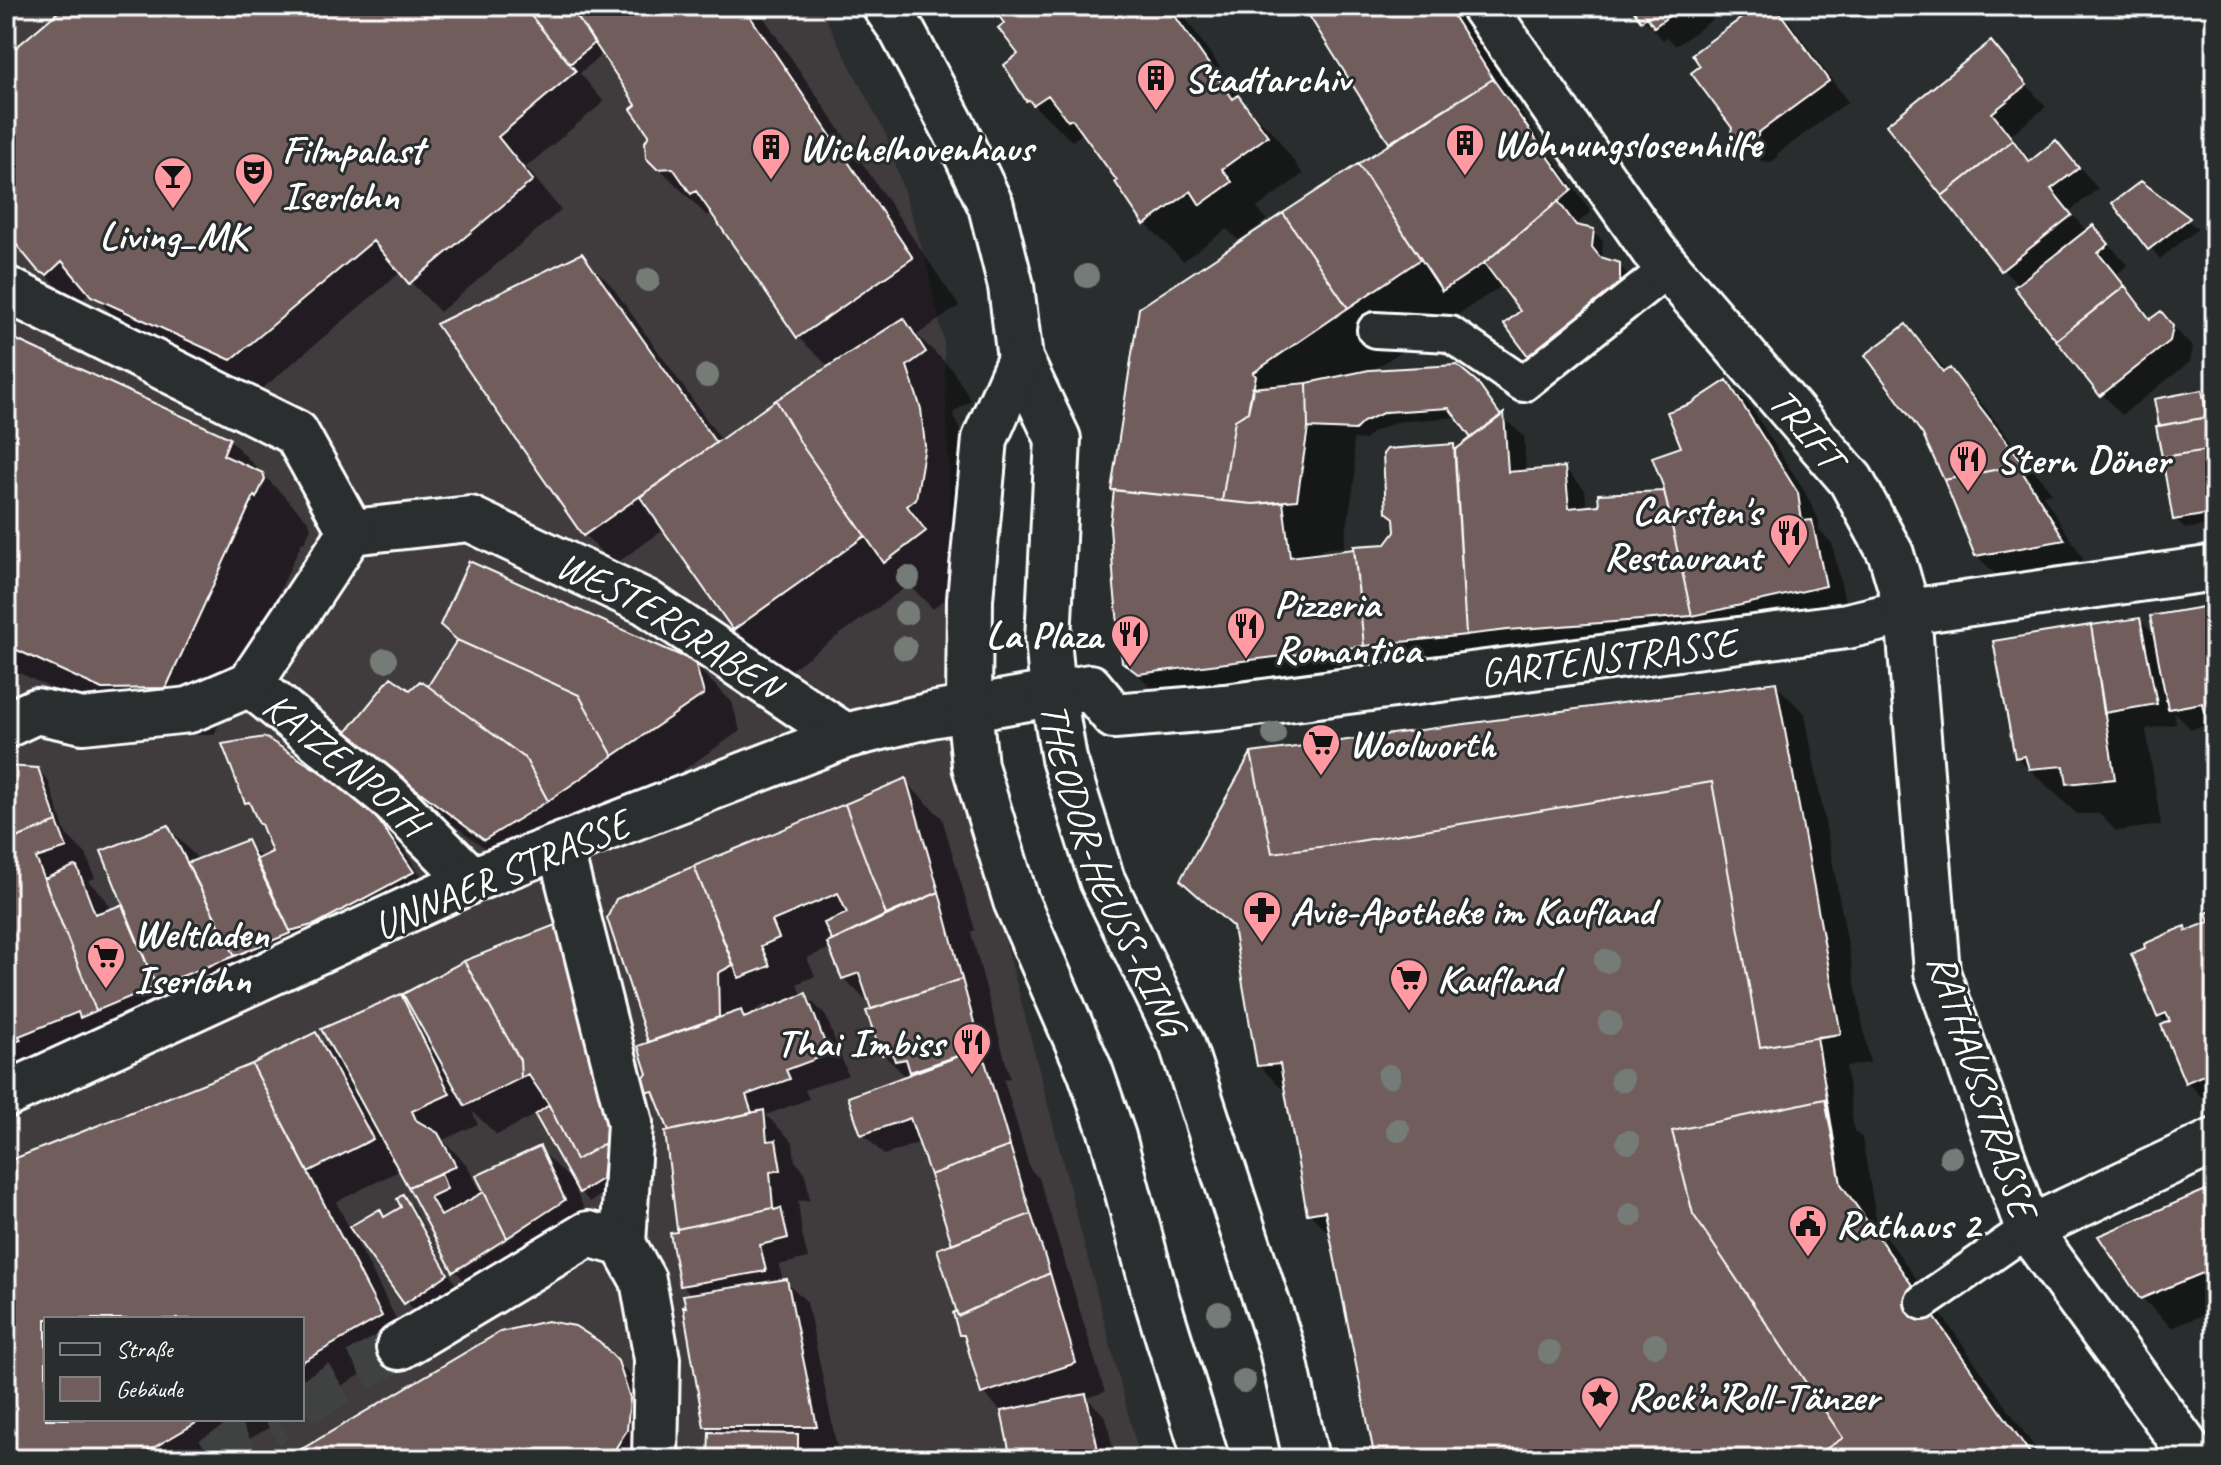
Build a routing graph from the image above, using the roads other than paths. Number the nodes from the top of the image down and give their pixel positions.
1 (885, 6) edge
2 (1483, 6) edge
3 (1669, 268) junction
4 (6, 289) edge
5 (1375, 330) dead end
6 (1020, 359) junction
7 (351, 532) junction
8 (2215, 568) edge
9 (1908, 612) junction
10 (250, 684) junction
11 (1032, 696) junction
12 (969, 707) junction
13 (6, 725) edge
14 (845, 736) junction
15 (560, 847) junction
16 (472, 880) junction
17 (6, 1095) edge
18 (2215, 1141) edge
19 (2028, 1229) junction
20 (623, 1244) junction
21 (1923, 1302) dead end
22 (399, 1347) tunnel mouth
23 (655, 1459) edge
24 (1206, 1459) edge
25 (1306, 1459) edge
26 (2195, 1459) edge

1 - 6 street, THEODOR-HEUSS-RING
2 - 3 street, TRIFT
3 - 5 lane
3 - 9 street, TRIFT
4 - 7 street
6 - 11 street, THEODOR-HEUSS-RING
6 - 12 street
7 - 10 street, KATZENPOTH
7 - 14 street, WESTERGRABEN
8 - 9 street, GARTENSTRASSE
9 - 11 street, GARTENSTRASSE
9 - 19 street, RATHAUSSTRASSE
10 - 13 street, KATZENPOTH
10 - 16 street, KATZENPOTH
11 - 12 street, UNNAER STRASSE
11 - 25 street, THEODOR-HEUSS-RING
12 - 14 street, UNNAER STRASSE
12 - 24 street
14 - 15 street, UNNAER STRASSE
15 - 16 street, UNNAER STRASSE
15 - 20 street
16 - 17 street, UNNAER STRASSE
18 - 19 street
19 - 21 lane
19 - 26 street, RATHAUSSTRASSE
20 - 22 street
20 - 23 street

